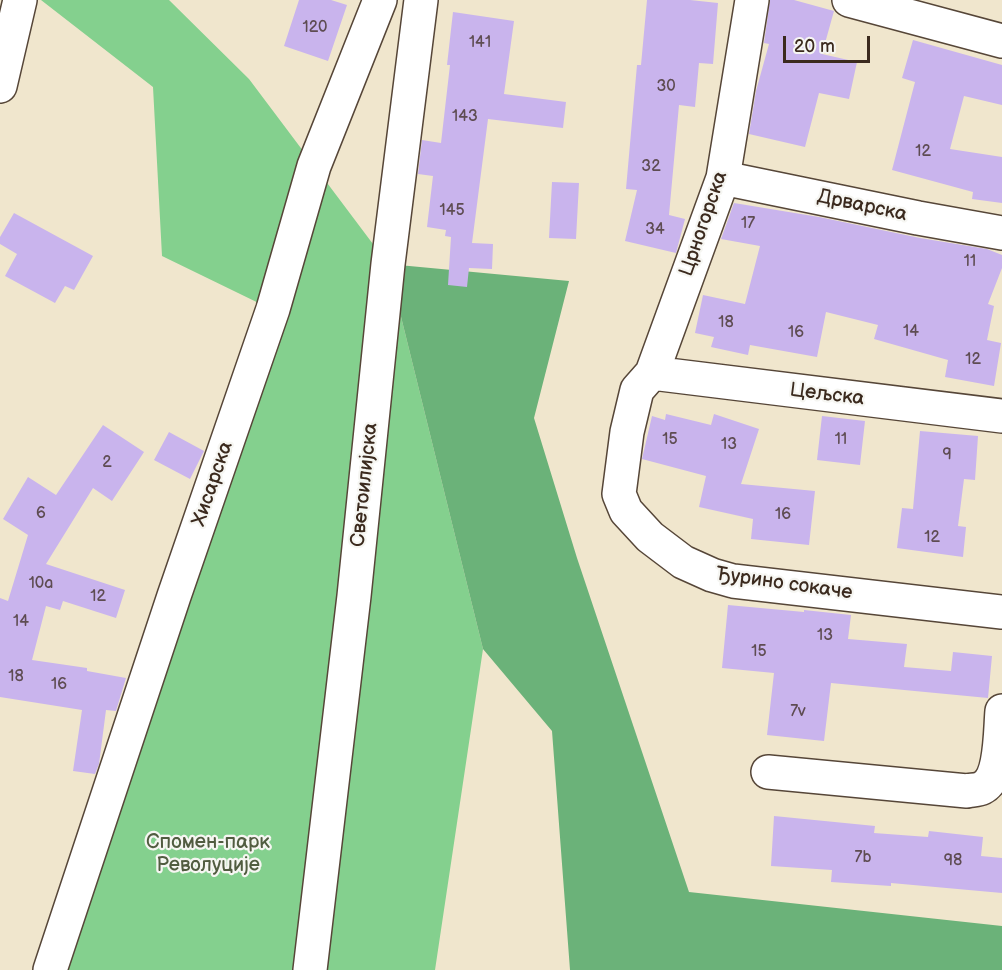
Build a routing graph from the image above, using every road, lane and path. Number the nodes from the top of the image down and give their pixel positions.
1 (20, 0) edge
2 (380, 0) edge
3 (421, 0) edge
4 (752, 0) edge
5 (849, 0) edge
6 (1002, 41) edge
7 (0, 86) edge
8 (723, 178) junction
9 (1002, 233) edge
10 (652, 374) junction
11 (1002, 416) edge
12 (1002, 612) edge
13 (1002, 711) edge
14 (768, 772) dead end
15 (50, 970) edge
16 (310, 970) edge

1 - 7 street
2 - 15 street, Хисарска
3 - 16 street, Светоилијска
4 - 8 street, Црногорска
5 - 6 street
8 - 9 street, Дрварска
8 - 10 street, Црногорска
10 - 11 street, Цељска
10 - 12 street, Ђурино сокаче
13 - 14 street

